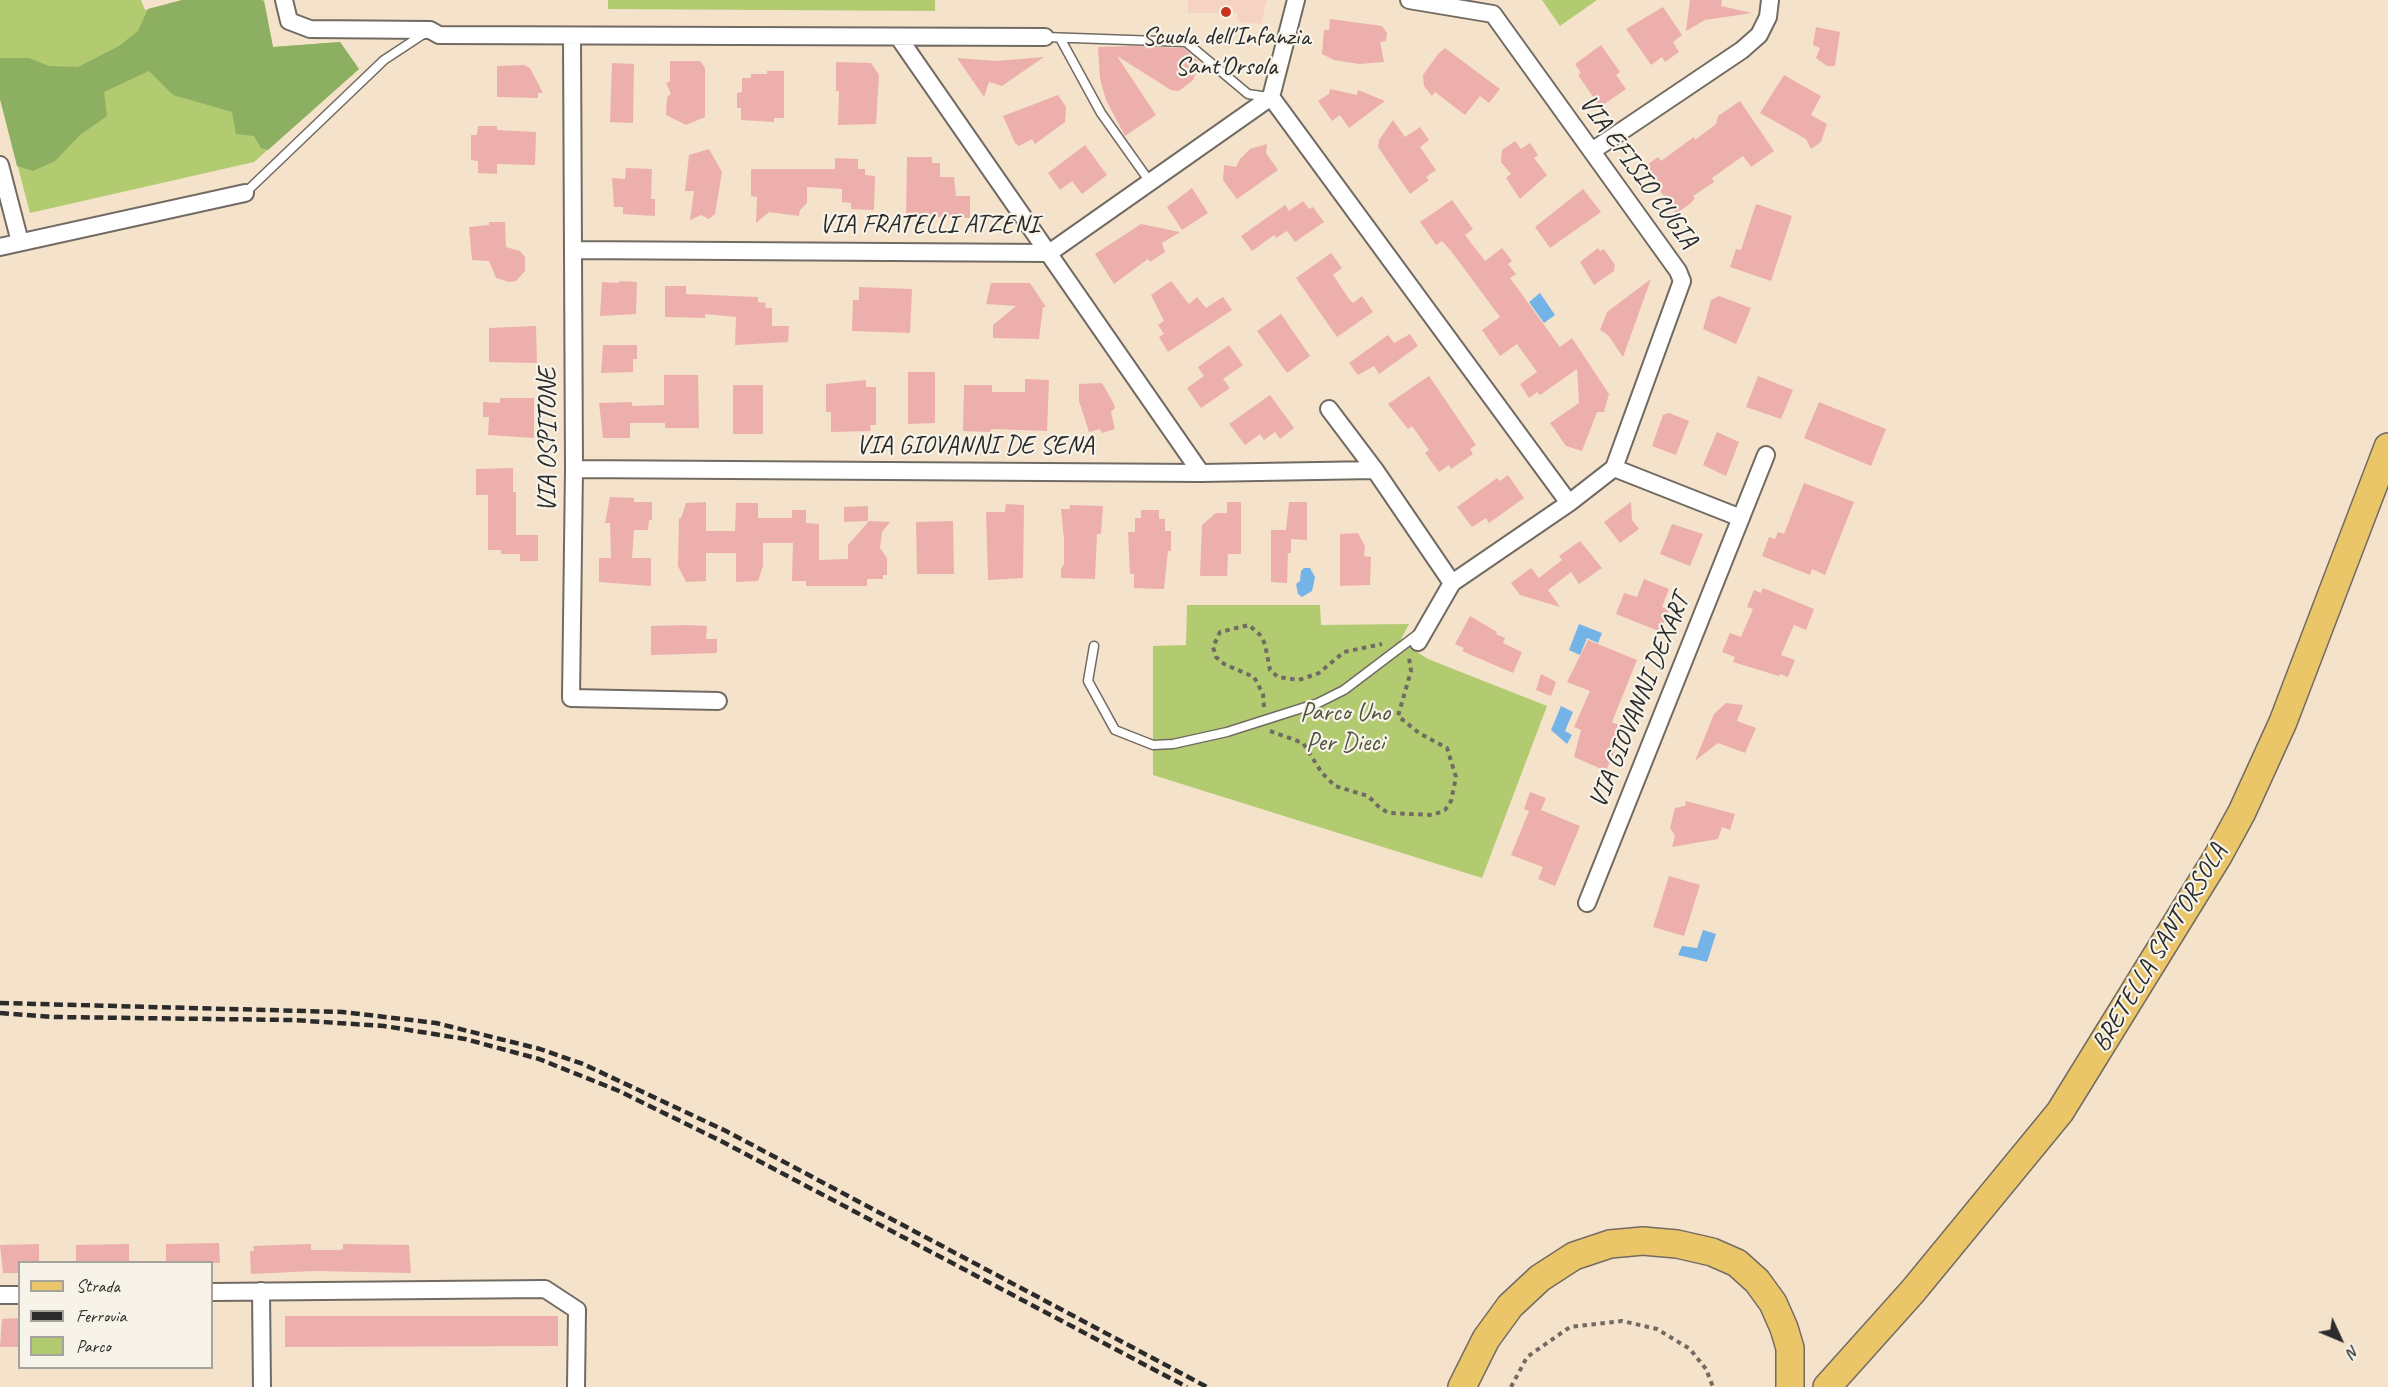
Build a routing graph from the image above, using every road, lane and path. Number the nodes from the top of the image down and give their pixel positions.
1 (284, 0) edge
2 (1296, 0) edge
3 (1409, 0) edge
4 (1770, 0) edge
5 (430, 30) junction
6 (572, 36) junction
7 (1052, 37) junction
8 (899, 38) junction
9 (1271, 97) junction
10 (1592, 151) junction
11 (0, 165) edge
12 (1150, 182) junction
13 (245, 193) joint
14 (20, 243) junction
15 (0, 247) edge
16 (573, 250) junction
17 (1049, 253) junction
18 (1329, 409) dead end
19 (2388, 447) edge
20 (1766, 455) dead end
21 (1614, 468) junction
22 (574, 470) junction
23 (1375, 470) junction
24 (1201, 473) junction
25 (1569, 503) junction
26 (1741, 518) junction
27 (1452, 583) junction
28 (1427, 626) junction
29 (1418, 642) joint
30 (1094, 646) dead end
31 (1400, 650) junction
32 (1408, 660) junction
33 (718, 701) dead end
34 (1266, 720) junction
35 (1587, 903) dead end
36 (213, 1292) edge
37 (261, 1292) junction
38 (0, 1295) edge
39 (18, 1295) edge
40 (262, 1387) edge
41 (576, 1387) edge
42 (1462, 1387) edge
43 (1511, 1387) edge
44 (1713, 1387) edge
45 (1790, 1387) edge
46 (1827, 1387) edge

1 - 5 street
2 - 9 street
3 - 10 street, VIA EFISIO CUGIA
4 - 10 street
5 - 6 street
5 - 13 lane
6 - 8 street
6 - 16 street, VIA OSPITONE
7 - 8 street
7 - 9 lane
7 - 12 lane
8 - 17 street
9 - 12 street, VIA FRATELLI ATZENI
9 - 25 street
10 - 21 street, VIA EFISIO CUGIA
11 - 14 street
12 - 17 street, VIA FRATELLI ATZENI
13 - 14 street
14 - 15 street
16 - 17 street, VIA FRATELLI ATZENI
16 - 22 street, VIA OSPITONE
17 - 24 street
18 - 23 street
19 - 46 main road, BRETELLA SANT'ORSOLA
20 - 26 street, VIA GIOVANNI DEXART
21 - 25 street
21 - 26 street
22 - 24 street, VIA GIOVANNI DE SENA
22 - 33 street, VIA OSPITONE
23 - 24 street, VIA GIOVANNI DE SENA
23 - 27 street
25 - 27 street
26 - 35 street, VIA GIOVANNI DEXART
27 - 28 street
28 - 29 street
28 - 31 lane
29 - 32 path
30 - 34 lane
31 - 32 path
31 - 34 lane
31 - 34 path
32 - 34 path
36 - 37 street
37 - 40 street
37 - 41 street
38 - 39 street
42 - 45 main road
43 - 44 path

